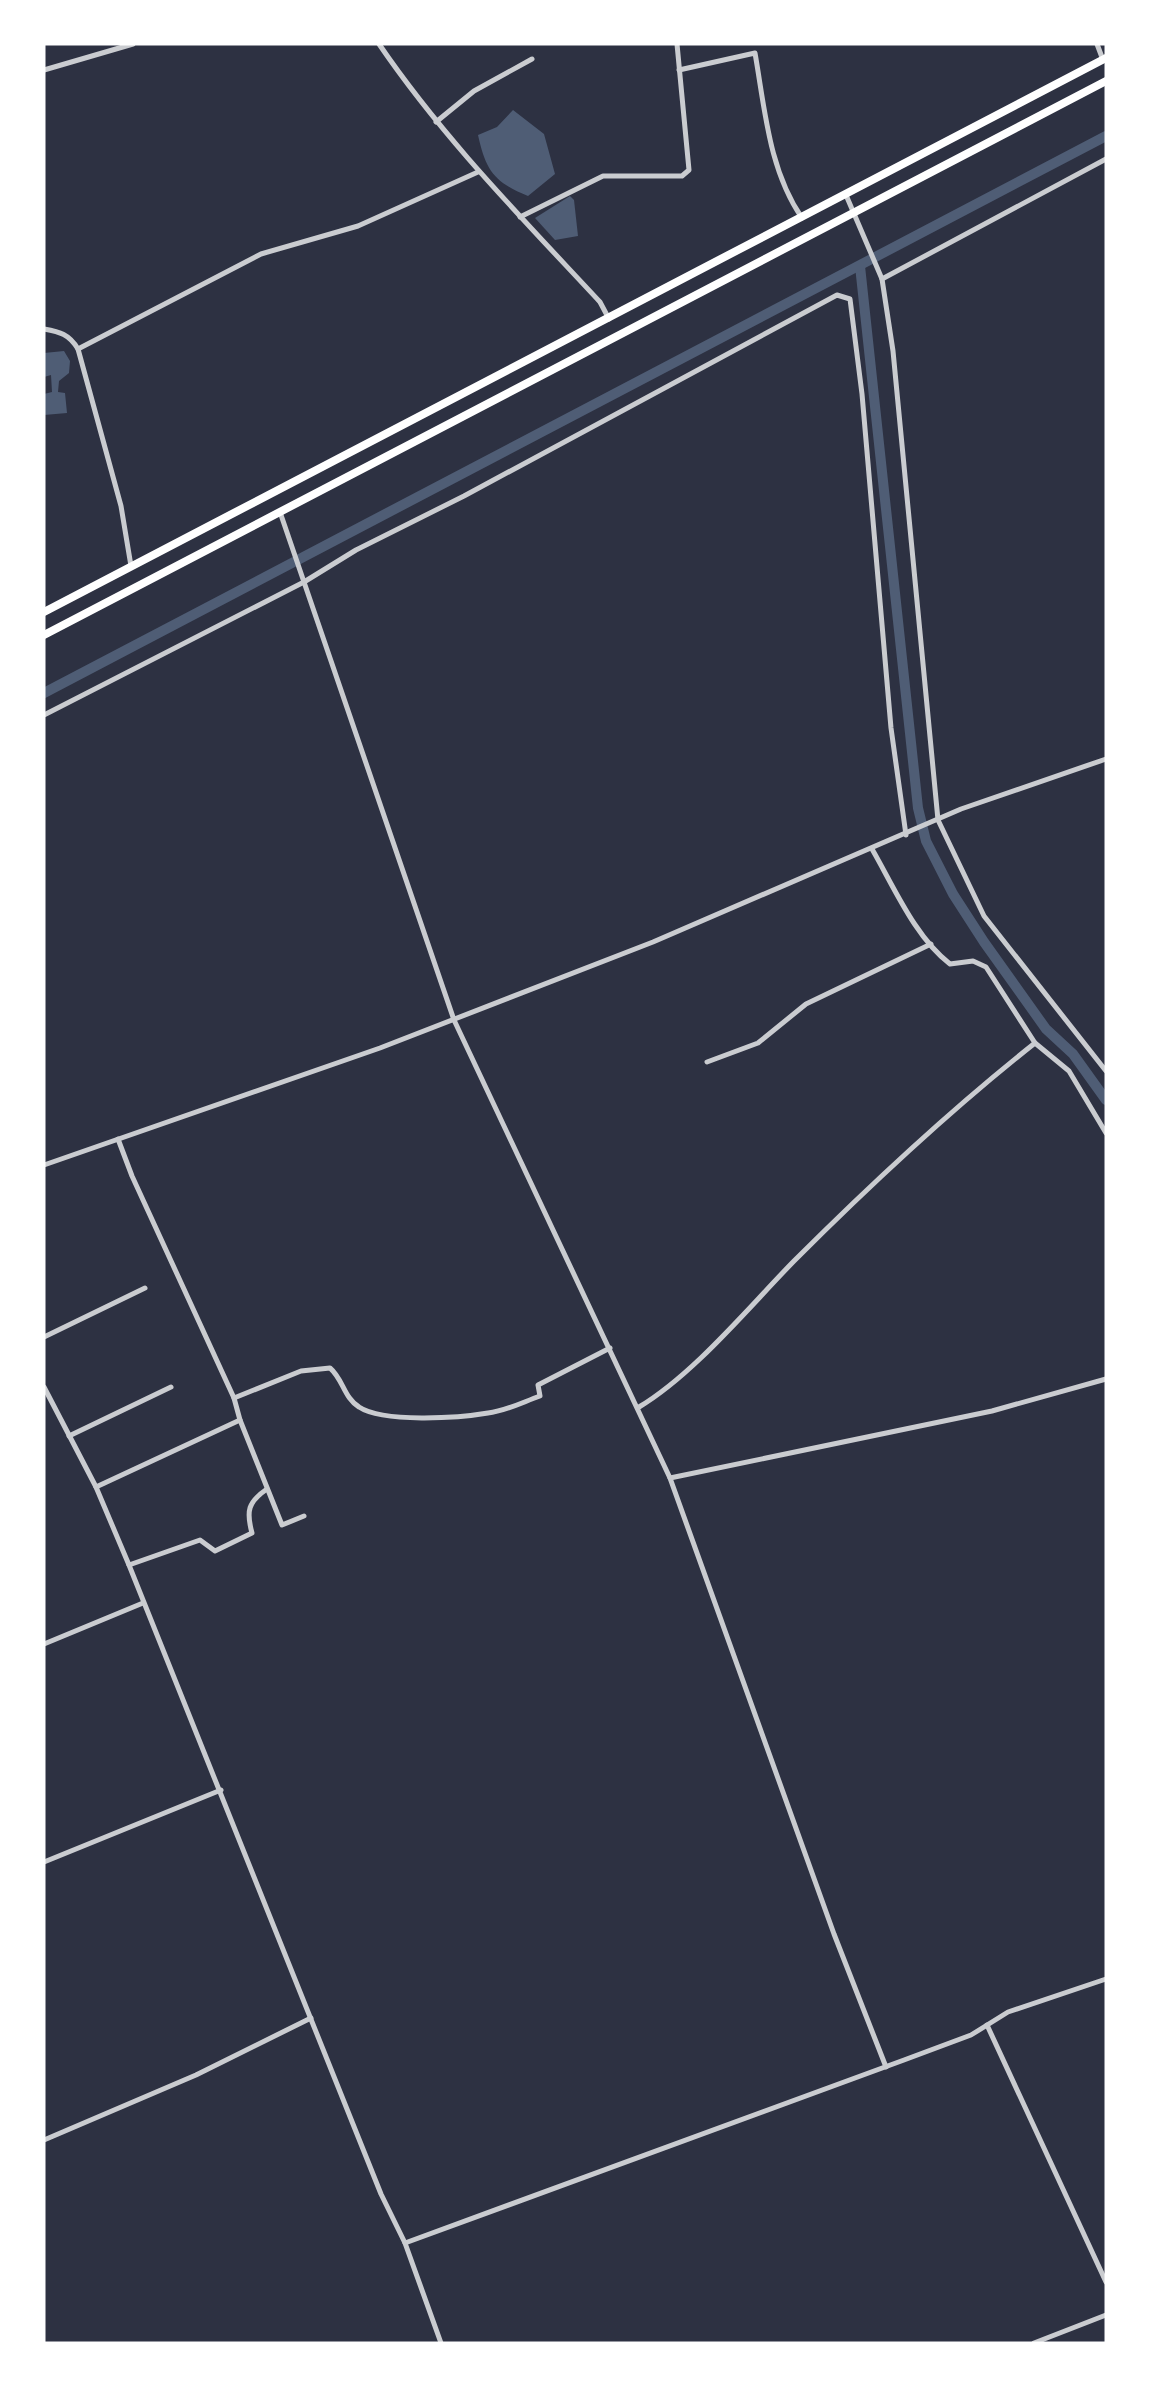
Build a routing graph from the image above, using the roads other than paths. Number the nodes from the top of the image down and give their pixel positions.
1 (133, 44) edge
2 (379, 44) edge
3 (677, 44) edge
4 (1097, 44) edge
5 (532, 59) dead end
6 (1104, 59) edge
7 (44, 70) edge
8 (679, 70) junction
9 (1106, 81) edge
10 (436, 122) junction
11 (1106, 159) edge
12 (478, 172) junction
13 (846, 195) junction
14 (855, 212) junction
15 (520, 216) junction
16 (802, 218) junction
17 (882, 279) junction
18 (608, 319) junction
19 (44, 329) edge
20 (78, 349) junction
21 (280, 512) junction
22 (131, 566) junction
23 (303, 579) junction
24 (44, 612) edge
25 (44, 635) edge
26 (44, 715) edge
27 (1106, 759) edge
28 (936, 821) junction
29 (908, 834) junction
30 (872, 849) junction
31 (931, 944) junction
32 (454, 1020) junction
33 (1035, 1043) junction
34 (707, 1062) dead end
35 (1106, 1071) edge
36 (1106, 1133) edge
37 (118, 1139) junction
38 (44, 1165) edge
39 (145, 1288) dead end
40 (44, 1337) edge
41 (610, 1348) junction
42 (1106, 1379) edge
43 (44, 1387) edge
44 (171, 1387) dead end
45 (234, 1398) junction
46 (639, 1407) junction
47 (240, 1420) junction
48 (69, 1436) junction
49 (670, 1478) junction
50 (96, 1487) junction
51 (267, 1489) junction
52 (304, 1516) dead end
53 (129, 1565) junction
54 (143, 1603) junction
55 (44, 1644) edge
56 (221, 1790) junction
57 (44, 1862) edge
58 (1106, 1979) edge
59 (312, 2018) junction
60 (987, 2025) junction
61 (886, 2067) junction
62 (44, 2140) edge
63 (405, 2243) junction
64 (1106, 2282) edge
65 (1106, 2315) edge
66 (441, 2343) edge
67 (1034, 2343) edge

1 - 7 street
2 - 10 street
3 - 8 street
4 - 6 street
5 - 10 street
6 - 13 main road
8 - 15 street
8 - 16 street
9 - 14 main road
10 - 12 street
11 - 17 street
12 - 15 street
12 - 20 street
13 - 14 street
13 - 16 main road
14 - 17 street
14 - 21 main road
15 - 18 street
16 - 18 main road
17 - 28 street
18 - 22 main road
19 - 20 street
20 - 22 street
21 - 23 street
21 - 25 main road
22 - 24 main road
23 - 26 street
23 - 29 street
23 - 32 street
27 - 28 street
28 - 29 street
28 - 35 street
29 - 30 street
30 - 31 street
30 - 32 street
31 - 33 street
31 - 34 street
32 - 37 street
32 - 41 street
33 - 36 street
33 - 46 street
37 - 38 street
37 - 45 street
39 - 40 street
41 - 45 street
41 - 46 street
42 - 49 street
43 - 48 street
44 - 48 street
45 - 47 street
46 - 49 street
47 - 50 street
47 - 51 street
48 - 50 street
49 - 61 street
50 - 53 street
51 - 52 street
51 - 53 street
53 - 54 street
54 - 55 street
54 - 56 street
56 - 57 street
56 - 59 street
58 - 60 street
59 - 62 street
59 - 63 street
60 - 61 street
60 - 64 street
61 - 63 street
63 - 66 street
65 - 67 street

